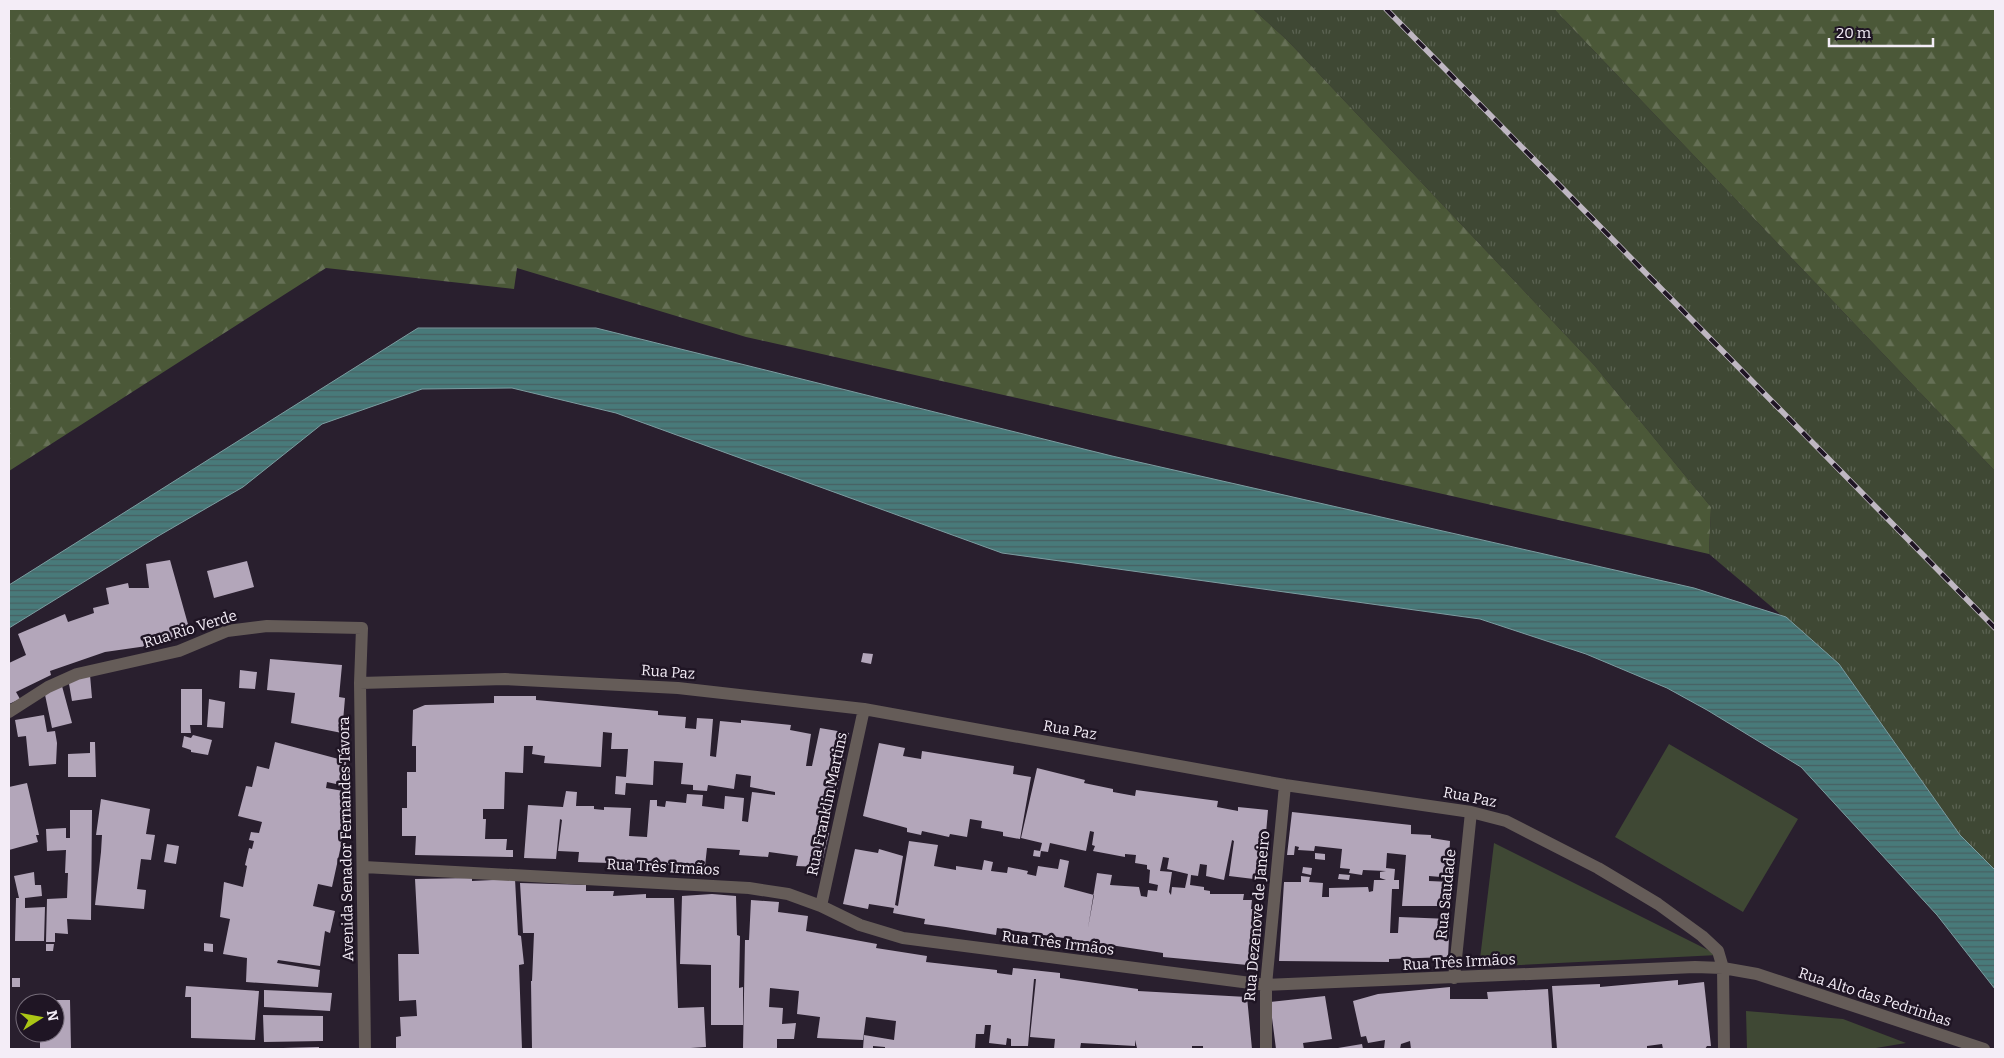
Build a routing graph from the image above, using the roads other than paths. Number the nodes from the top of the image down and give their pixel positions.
1 (362, 628) joint
2 (360, 683) junction
3 (864, 709) junction
4 (9, 712) edge
5 (1285, 785) junction
6 (1470, 812) junction
7 (364, 867) junction
8 (821, 906) junction
9 (1723, 968) junction
10 (1757, 974) joint
11 (1454, 978) junction
12 (1266, 985) junction
13 (364, 1049) edge
14 (1266, 1049) edge
15 (1724, 1049) edge
16 (1984, 1049) edge

1 - 2 street, Avenida Senador Fernandes Távora
1 - 4 street, Rua Rio Verde
2 - 3 street, Rua Paz
2 - 7 street, Avenida Senador Fernandes Távora
3 - 5 street, Rua Paz
3 - 8 street, Rua Franklin Martins
5 - 6 street, Rua Paz
5 - 12 street, Rua Dezenove de Janeiro
6 - 9 street, Rua Paz
6 - 11 street, Rua Saudade
7 - 8 street, Rua Três Irmãos
7 - 13 street, Avenida Senador Fernandes Távora
8 - 12 street, Rua Três Irmãos
9 - 10 street, Rua Três Irmãos
9 - 11 street, Rua Três Irmãos
9 - 15 street
10 - 16 street, Rua Alto das Pedrinhas
11 - 12 street, Rua Três Irmãos
12 - 14 street, Rua Dezenove de Janeiro

